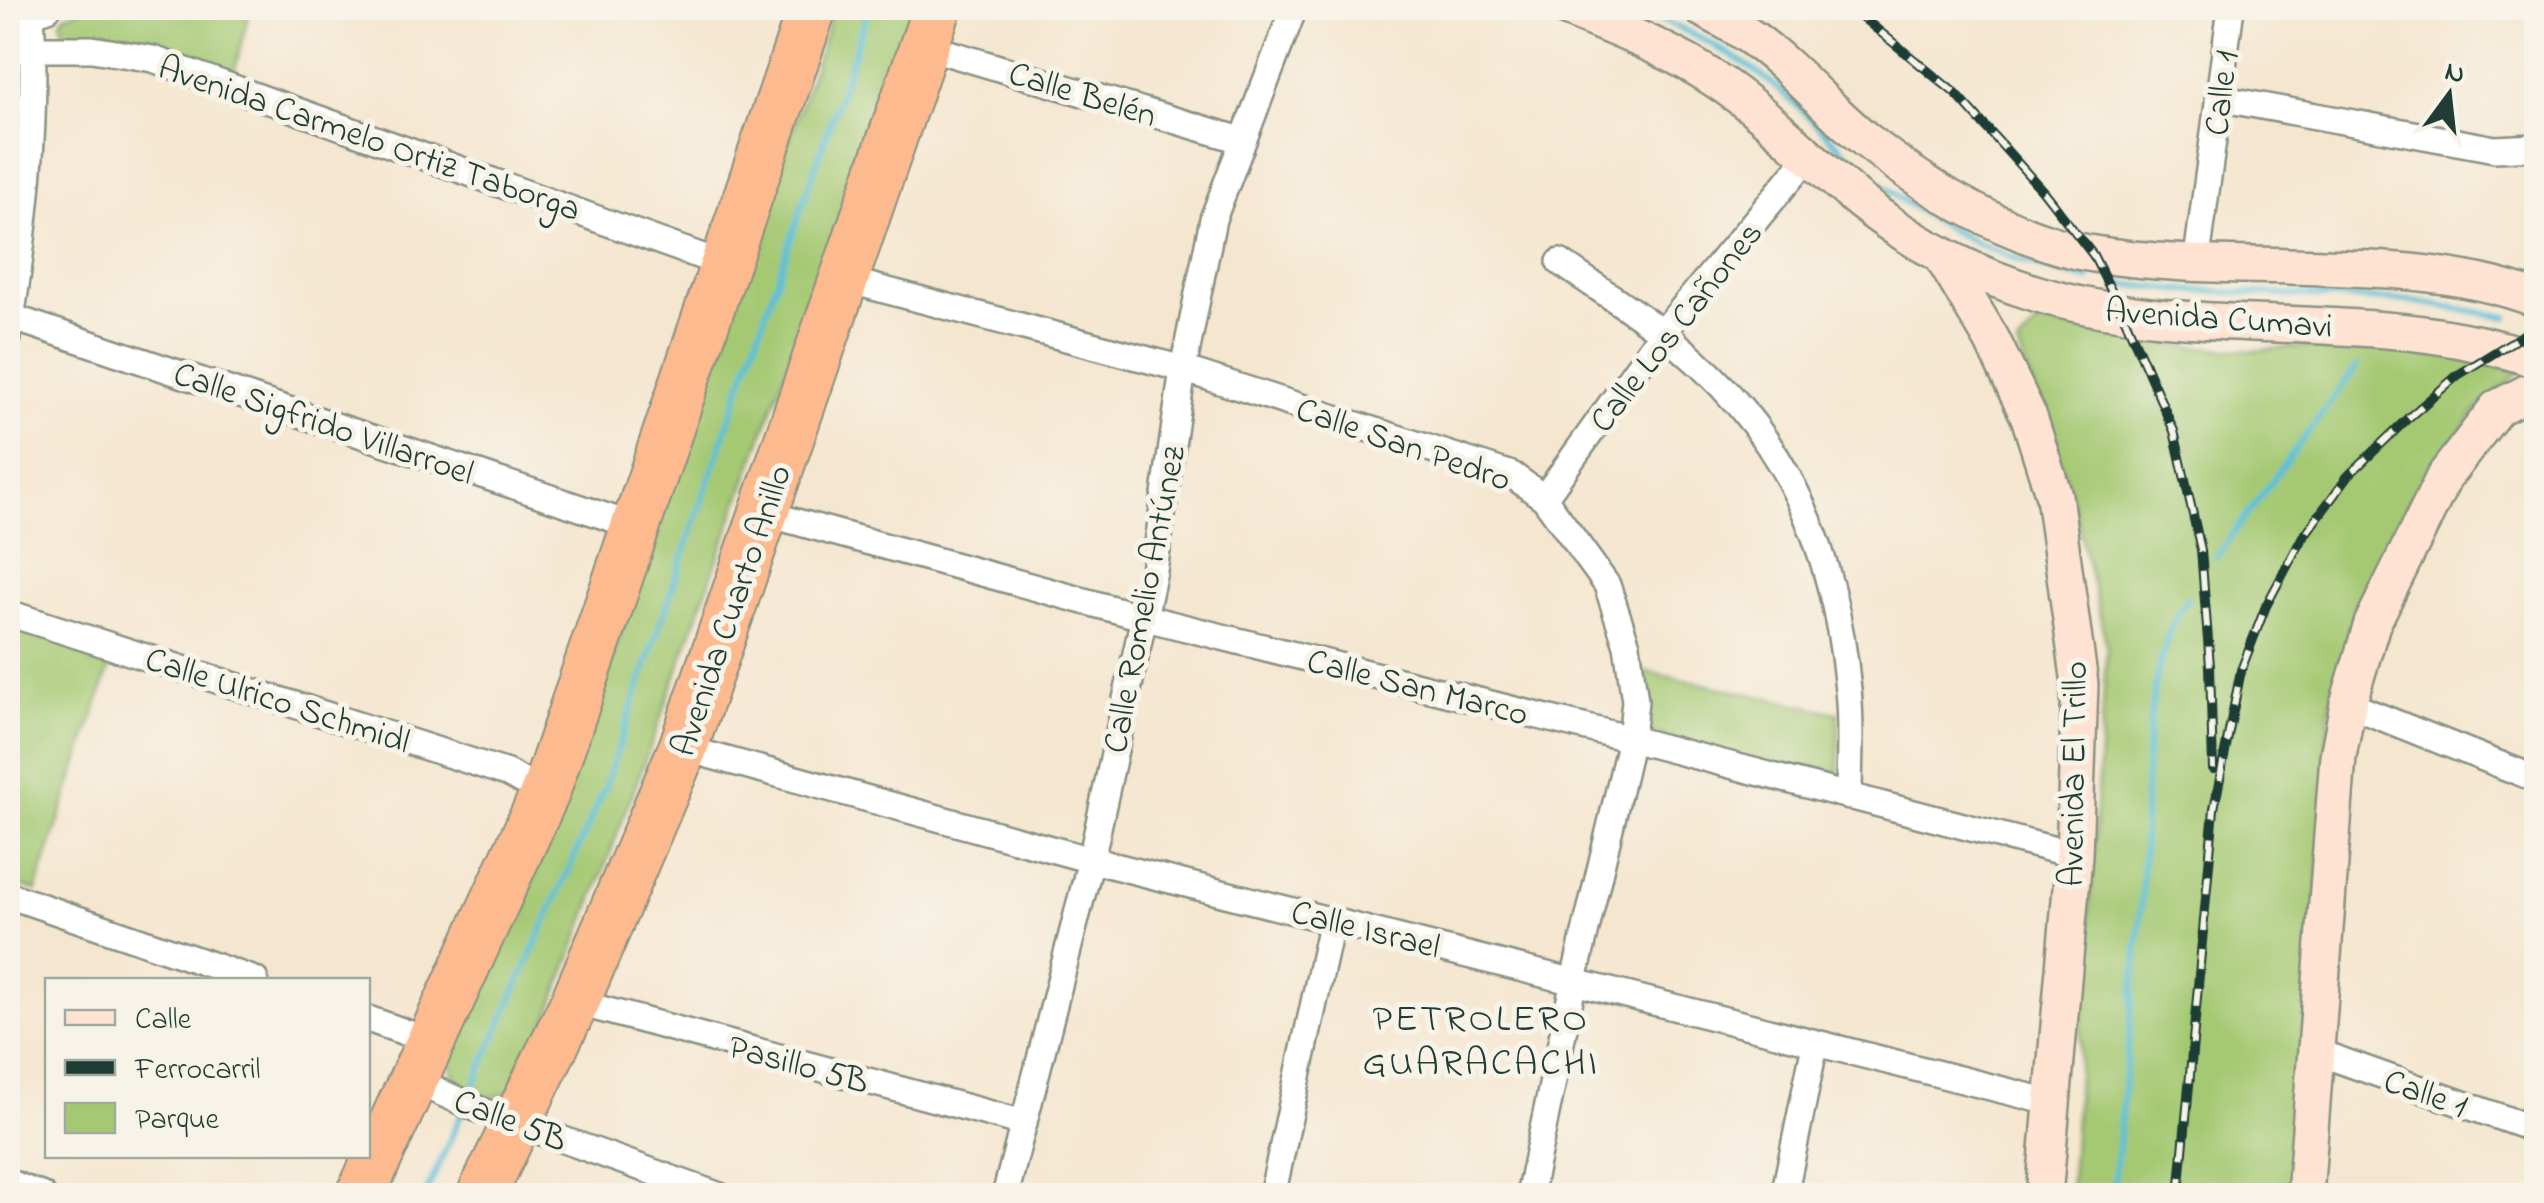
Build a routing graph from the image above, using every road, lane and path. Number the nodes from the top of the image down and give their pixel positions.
1 (812, 8) edge
2 (1294, 8) edge
3 (1566, 8) edge
4 (1700, 8) edge
5 (2232, 8) edge
6 (36, 11) edge
7 (931, 27) edge
8 (20, 48) edge
9 (2218, 98) junction
10 (1241, 140) junction
11 (2536, 146) edge
12 (1808, 157) junction
13 (1942, 258) junction
14 (1560, 262) dead end
15 (725, 265) junction
16 (2196, 265) junction
17 (843, 280) junction
18 (2536, 299) edge
19 (9, 327) edge
20 (1662, 333) junction
21 (2536, 360) edge
22 (1183, 368) junction
23 (2536, 388) edge
24 (1544, 498) junction
25 (764, 513) junction
26 (637, 528) junction
27 (8, 613) edge
28 (1142, 618) junction
29 (2348, 704) junction
30 (1631, 739) junction
31 (683, 748) junction
32 (2536, 779) edge
33 (545, 793) junction
34 (1848, 797) junction
35 (2074, 855) junction
36 (1091, 860) junction
37 (8, 894) edge
38 (1332, 920) junction
39 (249, 978) edge
40 (1574, 980) junction
41 (575, 1002) junction
42 (370, 1022) edge
43 (1815, 1044) junction
44 (2316, 1052) junction
45 (433, 1074) junction
46 (2050, 1102) junction
47 (498, 1117) junction
48 (1024, 1122) junction
49 (2536, 1130) edge
50 (8, 1182) edge
51 (43, 1196) edge
52 (360, 1196) edge
53 (481, 1196) edge
54 (720, 1196) edge
55 (1005, 1196) edge
56 (1272, 1196) edge
57 (1529, 1196) edge
58 (1784, 1196) edge
59 (2044, 1196) edge
60 (2305, 1196) edge

1 - 15 highway
2 - 10 street, Calle Romelio Antúnez
3 - 12 main road, Avenida Cumavi
4 - 16 main road, Avenida Cumavi
5 - 9 street, Calle 1
6 - 8 street
7 - 10 street, Calle Belén
7 - 17 highway, Avenida Cuarto Anillo
8 - 15 street, Avenida Carmelo Ortiz Taborga
8 - 19 street
9 - 11 street
9 - 16 street, Calle 1
10 - 22 street, Calle Romelio Antúnez
12 - 13 main road, Avenida Cumavi
12 - 20 street, Calle Los Cañones
13 - 21 main road, Avenida Cumavi
13 - 35 main road, Avenida El Trillo
14 - 20 street
15 - 26 highway
16 - 18 main road, Avenida Cumavi
17 - 22 street, Calle San Pedro
17 - 25 highway, Avenida Cuarto Anillo
19 - 26 street, Calle Sigfrido Villarroel
20 - 24 street, Calle Los Cañones
20 - 34 street
22 - 24 street, Calle San Pedro
22 - 28 street, Calle Romelio Antúnez
23 - 29 main road
24 - 30 street, Calle San Pedro
25 - 28 street, Calle San Marco
25 - 31 highway, Avenida Cuarto Anillo
26 - 33 highway
27 - 33 street, Calle Ulrico Schmidl
28 - 30 street, Calle San Marco
28 - 36 street, Calle Romelio Antúnez
29 - 32 street
29 - 44 main road
30 - 34 street, Calle San Marco
30 - 40 street, Calle San Pedro
31 - 36 street, Calle Israel
31 - 41 highway, Avenida Cuarto Anillo
33 - 45 highway
34 - 35 street, Calle San Marco
35 - 46 main road, Avenida El Trillo
36 - 38 street, Calle Israel
36 - 48 street, Calle Romelio Antúnez
37 - 39 street
38 - 40 street, Calle Israel
38 - 56 street
40 - 43 street, Calle Israel
40 - 57 street, Calle San Pedro
41 - 47 highway, Avenida Cuarto Anillo
41 - 48 street, Pasillo 5B
42 - 45 street, Calle 5B
43 - 46 street, Calle Israel
43 - 58 street
44 - 49 street, Calle 1
44 - 60 main road
45 - 47 street, Calle 5B
45 - 52 highway
46 - 59 main road, Avenida El Trillo
47 - 53 highway, Avenida Cuarto Anillo
47 - 54 street, Calle 5B
48 - 55 street, Calle Romelio Antúnez
50 - 51 street

